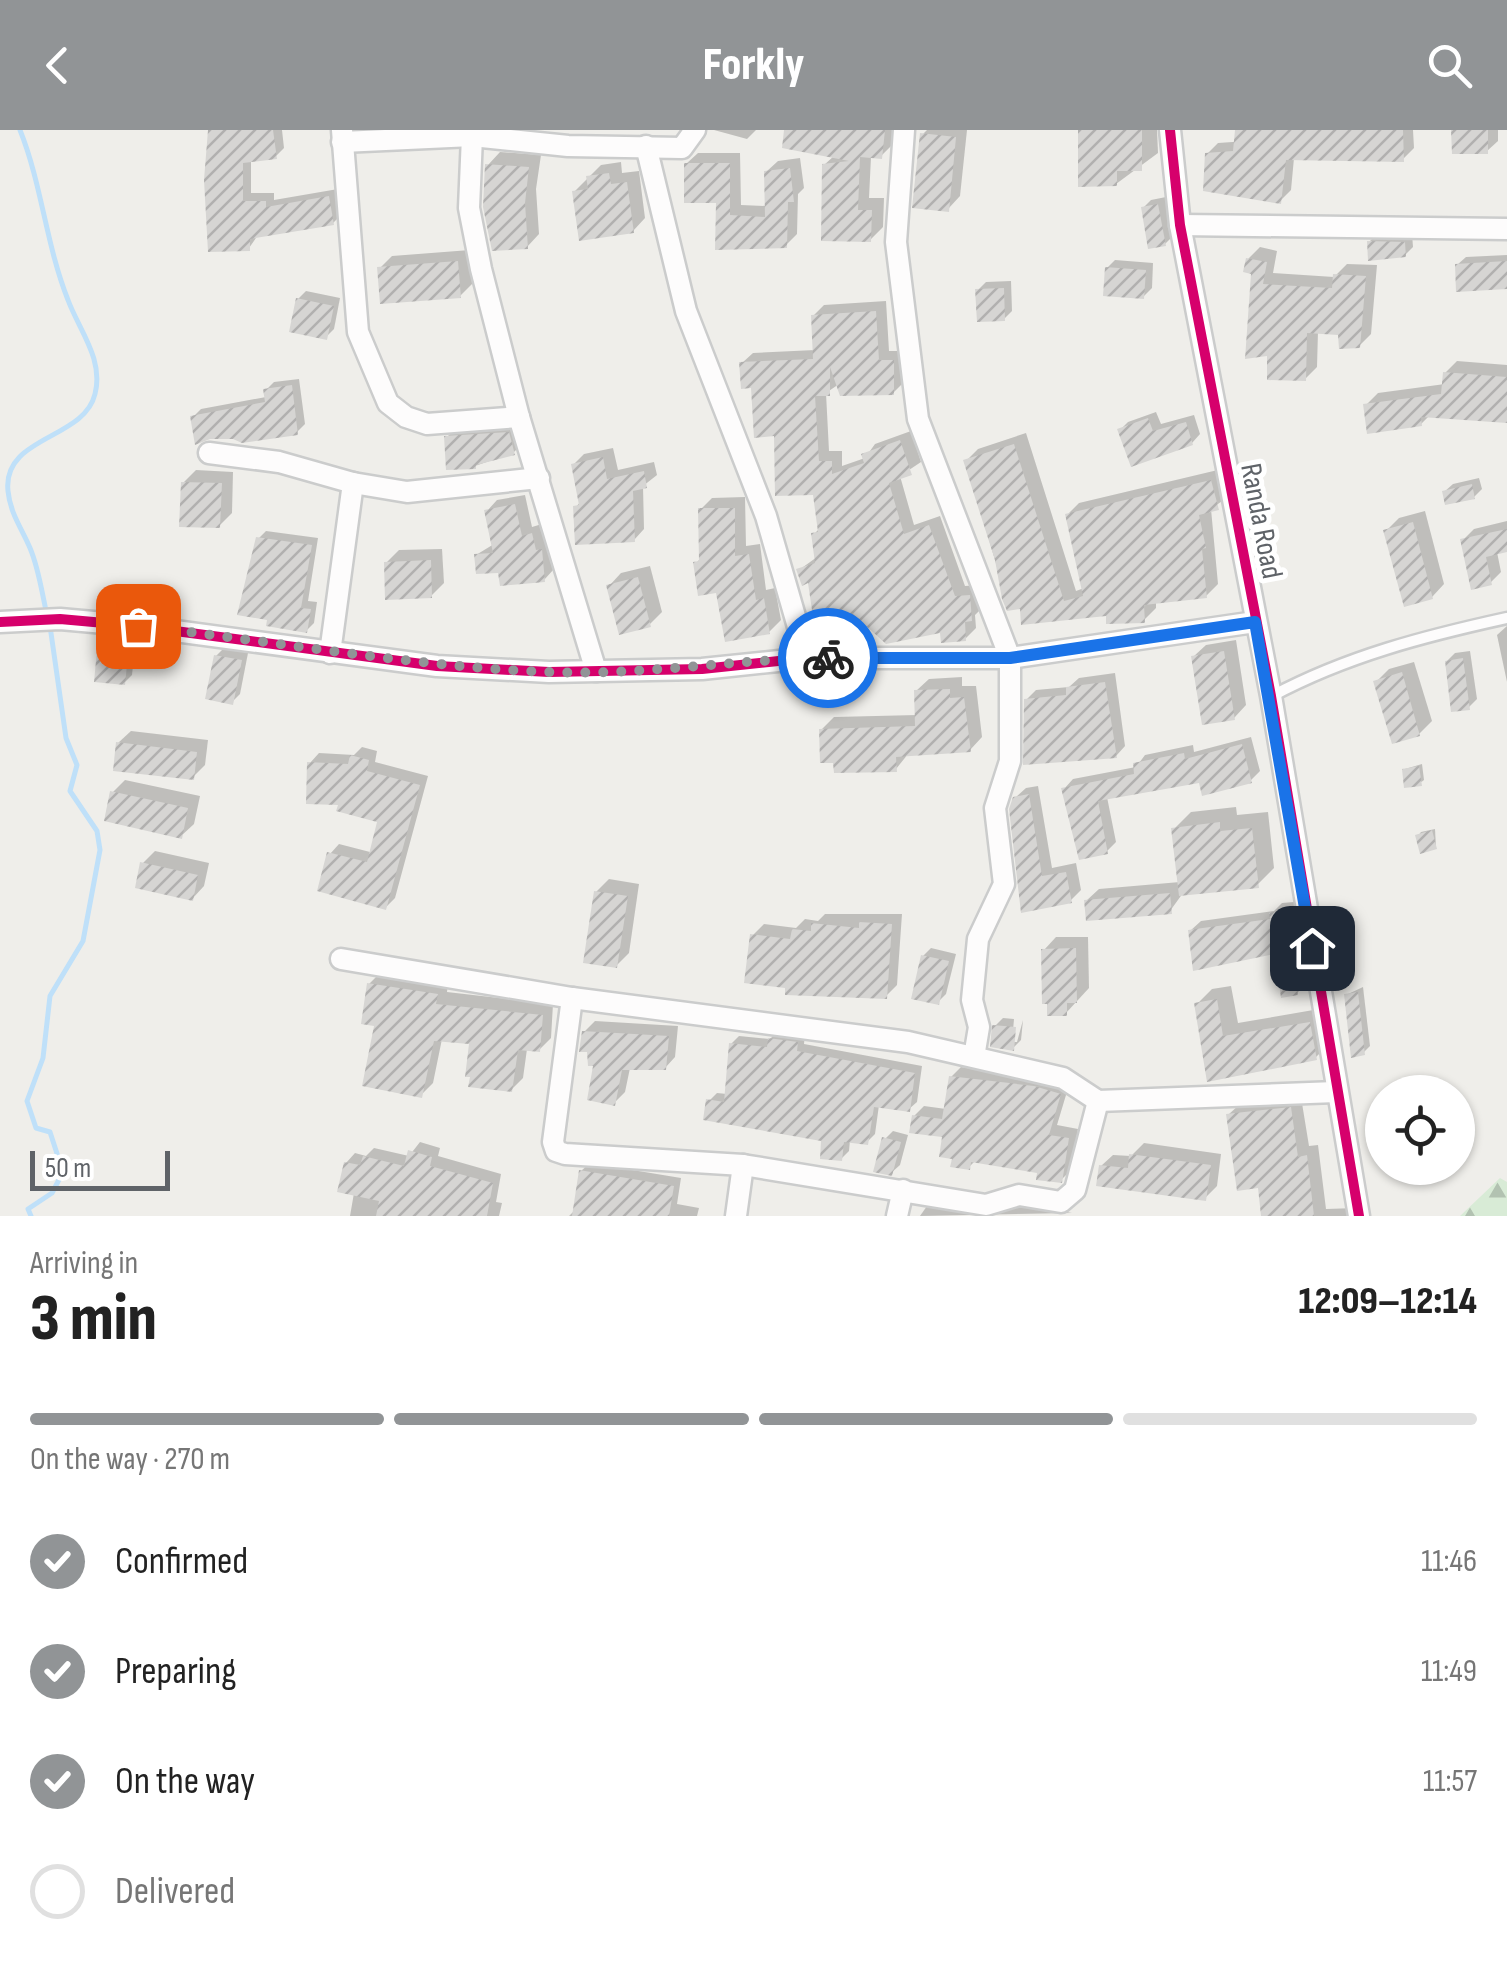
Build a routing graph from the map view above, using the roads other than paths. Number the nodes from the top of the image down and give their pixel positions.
1 (695, 130) edge
2 (904, 130) edge
3 (1170, 130) edge
4 (342, 136) edge
5 (472, 136) junction
6 (646, 146) junction
7 (1180, 226) junction
8 (1507, 229) edge
9 (519, 417) junction
10 (209, 453) dead end
11 (539, 478) junction
12 (353, 483) junction
13 (1507, 618) edge
14 (0, 622) edge
15 (1255, 622) junction
16 (330, 653) junction
17 (807, 658) junction
18 (1010, 658) junction
19 (596, 671) junction
20 (1271, 696) junction
21 (340, 959) dead end
22 (572, 998) junction
23 (974, 1057) junction
24 (1336, 1092) junction
25 (1098, 1101) junction
26 (743, 1165) junction
27 (903, 1190) junction
28 (736, 1216) edge
29 (897, 1216) edge
30 (1359, 1216) edge

1 - 6 street
2 - 18 street
3 - 7 street, Randa Road
4 - 5 street
4 - 9 street
5 - 6 street
5 - 9 street
6 - 17 street
7 - 8 street
7 - 15 street, Randa Road
9 - 11 street
10 - 12 street
11 - 12 street
11 - 19 street
12 - 16 street
13 - 20 lane
14 - 16 street
15 - 18 street
15 - 20 street, Randa Road
16 - 19 street
17 - 18 street
17 - 19 street
18 - 23 street
20 - 24 street, Randa Road
21 - 22 street
22 - 23 street
22 - 26 street
23 - 25 street
24 - 25 street
24 - 30 street, Randa Road
25 - 27 street
26 - 27 street
26 - 28 street
27 - 29 street

